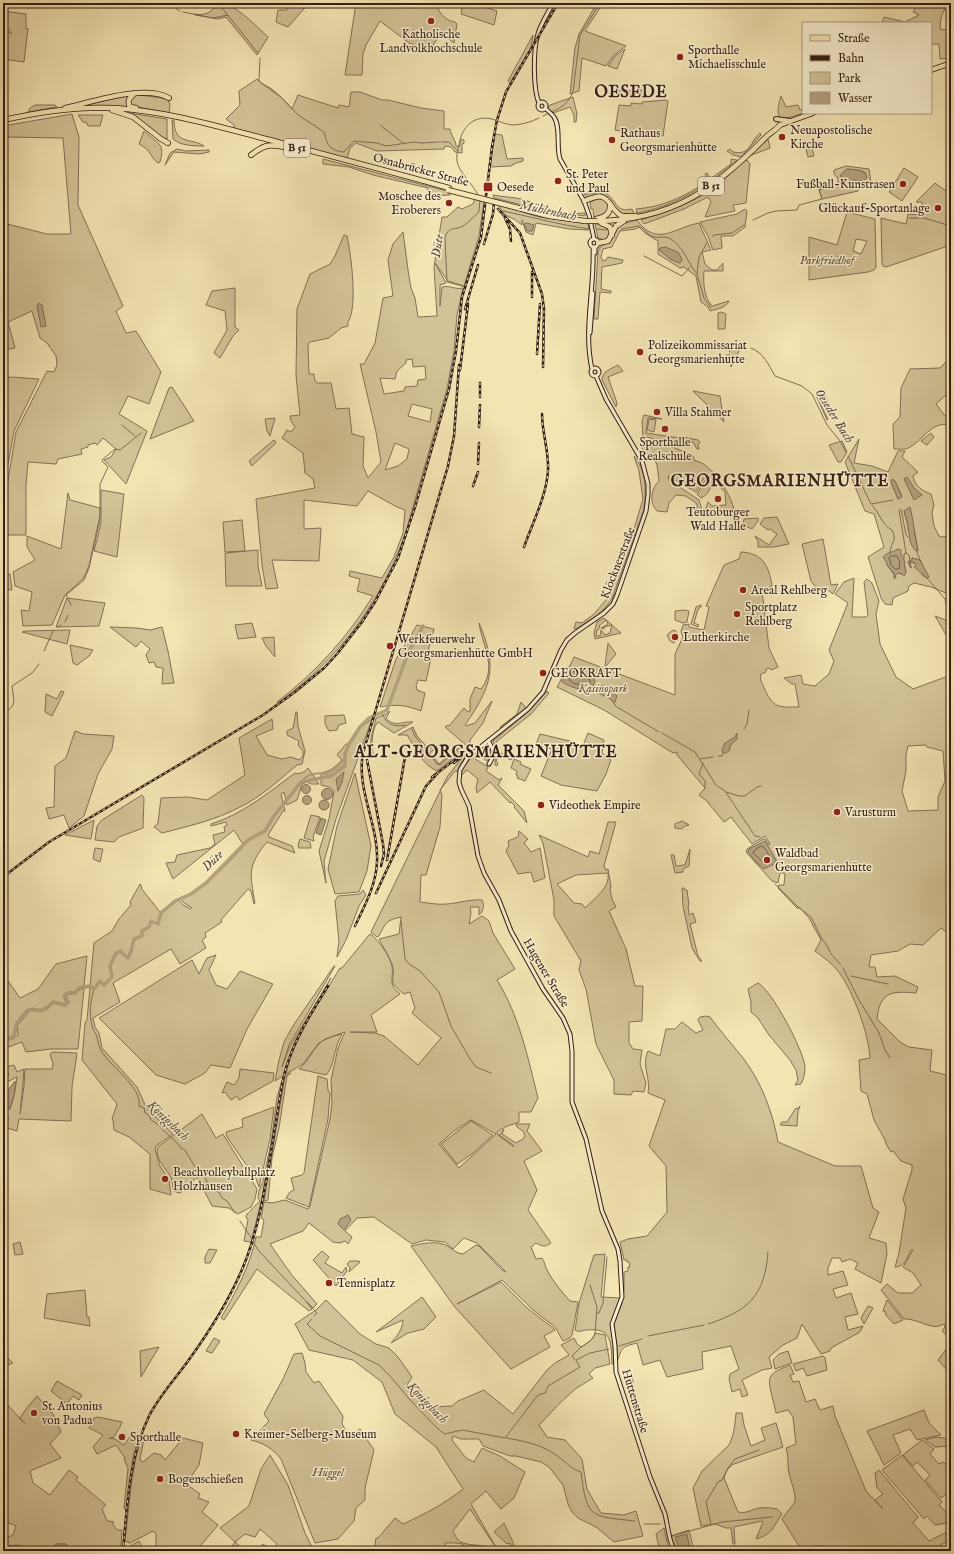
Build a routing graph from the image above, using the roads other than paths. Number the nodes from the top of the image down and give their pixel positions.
1 (553, 3) edge
2 (951, 63) edge
3 (932, 70) edge
4 (136, 93) junction
5 (169, 98) dead end
6 (112, 110) junction
7 (143, 110) junction
8 (33, 114) junction
9 (810, 114) edge
10 (776, 119) dead end
11 (791, 121) junction
12 (3, 122) edge
13 (780, 125) joint
14 (168, 143) dead end
15 (294, 149) junction
16 (251, 155) dead end
17 (448, 189) junction
18 (584, 202) junction
19 (610, 202) junction
20 (638, 216) junction
21 (596, 220) junction
22 (627, 220) junction
23 (612, 235) junction
24 (594, 239) junction
25 (595, 245) junction
26 (590, 308) junction
27 (591, 320) junction
28 (593, 369) junction
29 (596, 376) junction
30 (488, 741) junction
31 (489, 764) dead end
32 (610, 1231) joint
33 (674, 1551) edge

1 - 18 main road
2 - 3 main road
4 - 5 highway
4 - 7 highway
4 - 8 highway
6 - 12 highway, Osnabrücker Straße / B 51
6 - 14 highway
6 - 15 highway, Osnabrücker Straße / B 51
7 - 8 highway, Osnabrücker Straße / B 51
7 - 17 highway, Osnabrücker Straße / B 51
8 - 12 highway, Osnabrücker Straße / B 51
9 - 11 main road, B 51
10 - 11 main road
11 - 13 main road, B 51
13 - 20 highway, Osnabrücker Straße / B 51
15 - 16 highway
15 - 17 highway, Osnabrücker Straße / B 51
17 - 21 highway, Osnabrücker Straße / B 51, bridge
18 - 19 highway
18 - 24 main road
19 - 20 highway
19 - 21 highway
20 - 21 highway, Osnabrücker Straße / B 51
20 - 22 highway, Osnabrücker Straße / B 51
21 - 22 highway, Osnabrücker Straße / B 51
21 - 23 highway
22 - 23 highway
23 - 25 highway
24 - 25 main road
24 - 25 main road
25 - 26 main road
25 - 27 main road
26 - 27 main road
26 - 28 main road
27 - 28 main road
28 - 29 main road
28 - 29 main road
29 - 30 main road, Klöcknerstraße
30 - 31 main road
30 - 32 main road, Hagener Straße
32 - 33 main road, Hüttenstraße

